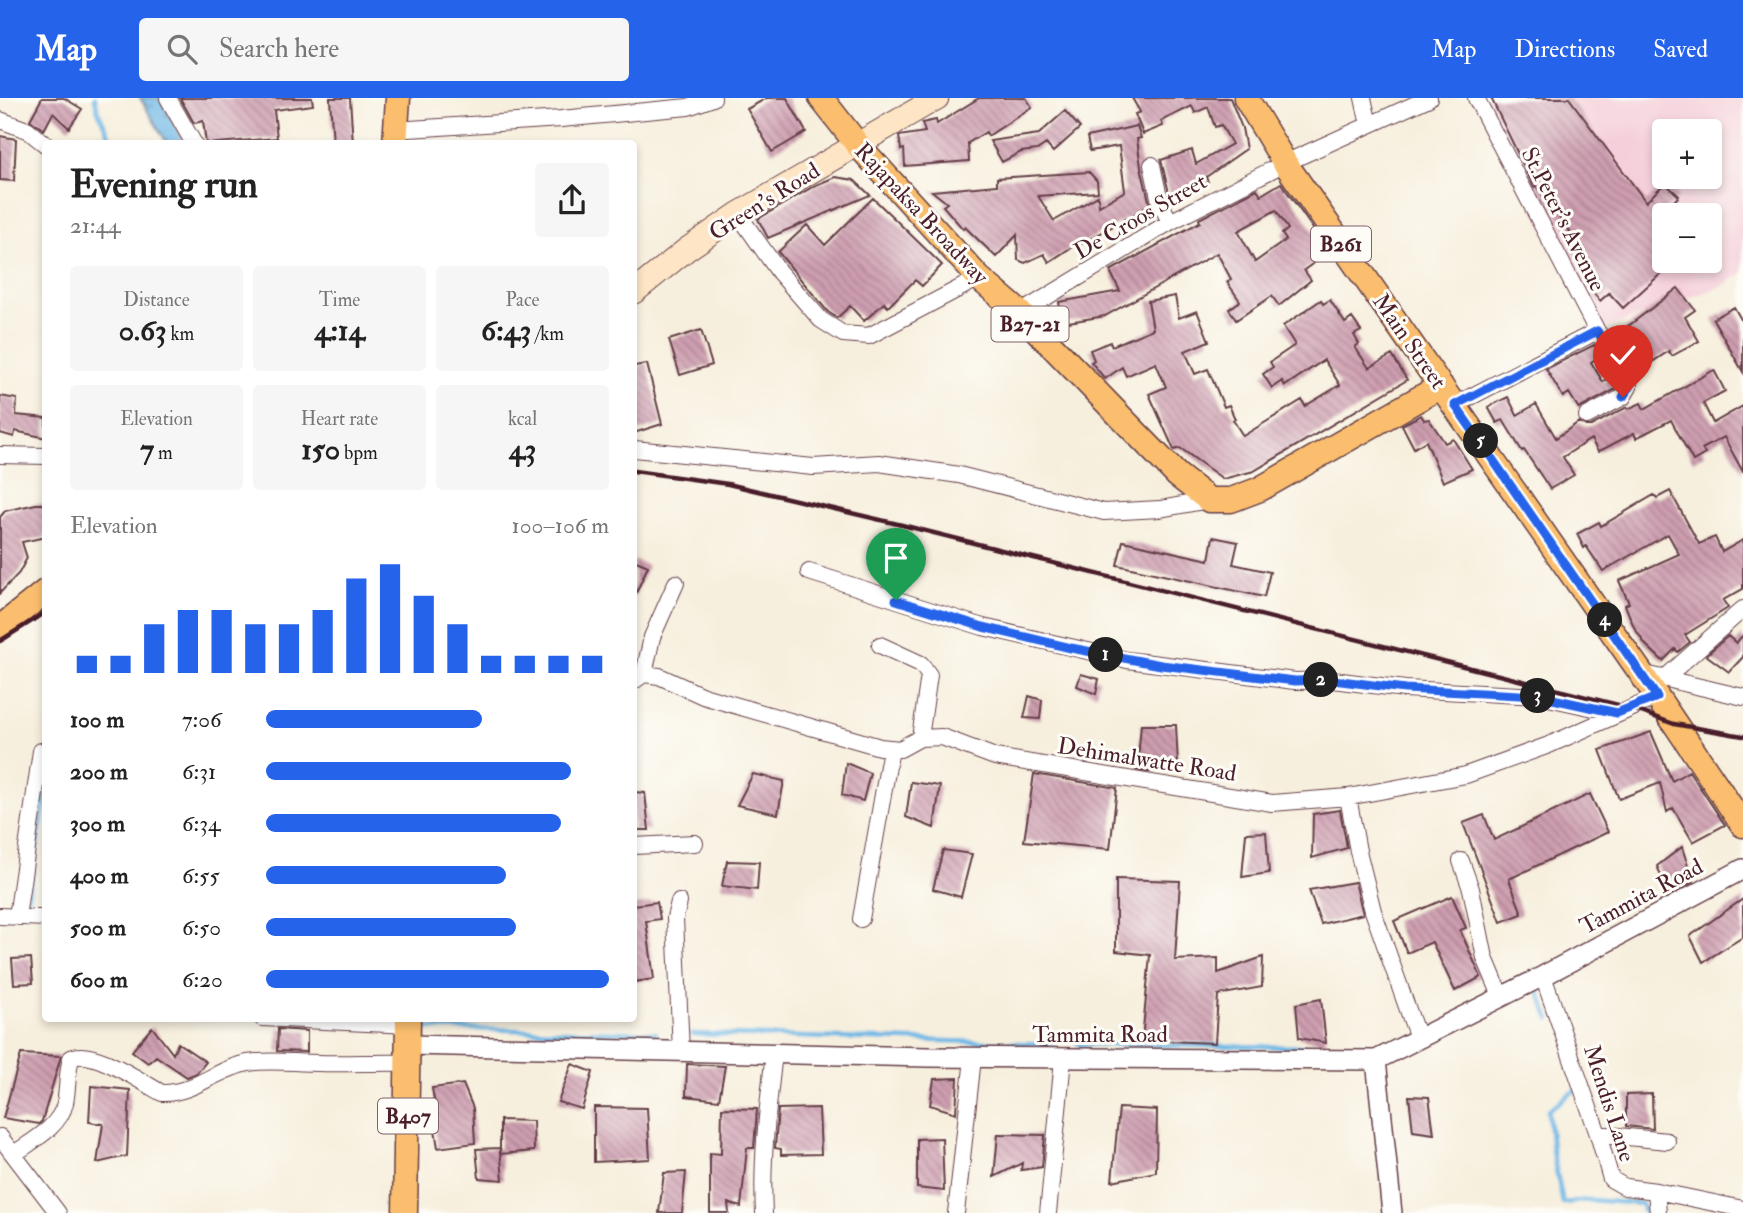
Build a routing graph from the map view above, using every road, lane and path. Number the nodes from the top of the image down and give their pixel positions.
1 (168, 98) edge
2 (398, 98) edge
3 (713, 98) edge
4 (821, 98) edge
5 (937, 98) edge
6 (1246, 98) edge
7 (1363, 98) edge
8 (1429, 98) edge
9 (1476, 98) edge
10 (0, 120) edge
11 (1369, 125) junction
12 (395, 136) edge
13 (192, 140) edge
14 (42, 142) edge
15 (857, 144) junction
16 (1285, 163) junction
17 (1152, 165) dead end
18 (738, 214) junction
19 (1170, 222) junction
20 (979, 278) junction
21 (637, 290) edge
22 (1020, 313) junction
23 (1597, 331) junction
24 (1448, 396) junction
25 (1587, 416) dead end
26 (637, 449) edge
27 (0, 455) edge
28 (42, 456) edge
29 (1209, 499) junction
30 (809, 572) dead end
31 (676, 583) dead end
32 (42, 594) edge
33 (1743, 609) edge
34 (0, 628) edge
35 (880, 645) dead end
36 (639, 678) edge
37 (1661, 687) junction
38 (1743, 697) edge
39 (1617, 713) junction
40 (920, 738) junction
41 (891, 749) junction
42 (41, 751) dead end
43 (1348, 797) junction
44 (1743, 825) edge
45 (695, 843) dead end
46 (637, 846) edge
47 (1461, 861) dead end
48 (1743, 869) edge
49 (679, 902) dead end
50 (0, 916) edge
51 (18, 917) junction
52 (42, 918) edge
53 (861, 919) dead end
54 (1544, 976) junction
55 (1501, 996) junction
56 (291, 1022) edge
57 (409, 1038) edge
58 (1418, 1038) junction
59 (681, 1051) junction
60 (774, 1053) junction
61 (973, 1058) junction
62 (1063, 1059) junction
63 (1376, 1060) junction
64 (1598, 1134) junction
65 (0, 1137) edge
66 (1667, 1141) dead end
67 (14, 1154) junction
68 (1656, 1191) junction
69 (1743, 1209) edge
70 (58, 1213) edge
71 (405, 1213) edge
72 (764, 1213) edge
73 (957, 1213) edge
74 (1048, 1213) edge
75 (1392, 1213) edge
76 (1658, 1213) edge

1 - 13 street
2 - 12 main road
3 - 12 street
4 - 15 main road, Rajapaksa Broadway / B27-21
5 - 15 main road, Green's Road
6 - 16 main road, Main Street / B261
7 - 11 street
8 - 11 street, De Croos Street
9 - 23 street, St.Peter's Avenue
10 - 14 street
11 - 16 street, De Croos Street
15 - 18 main road, Green's Road
15 - 20 main road, Rajapaksa Broadway / B27-21
16 - 19 street, De Croos Street
16 - 24 main road, Main Street / B261
17 - 19 street
18 - 20 street
18 - 21 main road, Green's Road
19 - 22 street, De Croos Street
20 - 22 main road, Rajapaksa Broadway / B27-21
22 - 29 main road, Rajapaksa Broadway / B27-21
23 - 24 street
23 - 25 street, St.Peter's Avenue
24 - 29 main road
24 - 37 main road, Main Street / B261
26 - 29 street
27 - 28 street
30 - 39 street
31 - 36 street
32 - 34 main road
33 - 37 street, Dehimalwatte Road
35 - 40 street
36 - 41 street
37 - 38 street
37 - 39 street, Dehimalwatte Road
37 - 44 main road, Main Street / B261
39 - 43 street, Dehimalwatte Road
40 - 41 street, Dehimalwatte Road
40 - 43 street, Dehimalwatte Road
41 - 53 street
42 - 51 street
43 - 58 street
45 - 46 street
47 - 55 street
48 - 54 street, Tammita Road
49 - 59 street
50 - 51 street
51 - 52 street
54 - 55 street, Tammita Road
54 - 64 street, Mendis Lane
55 - 58 street, Tammita Road
56 - 57 street
57 - 59 street, Tammita Road
57 - 67 street
57 - 71 main road, B407
58 - 63 street, Tammita Road
59 - 60 street, Tammita Road
60 - 61 street, Tammita Road
60 - 72 street
61 - 62 street, Tammita Road
61 - 73 street
62 - 63 street, Tammita Road
62 - 74 street
63 - 75 street
64 - 66 street
64 - 68 street, Mendis Lane
65 - 67 street
67 - 70 street
68 - 69 street
68 - 76 street

